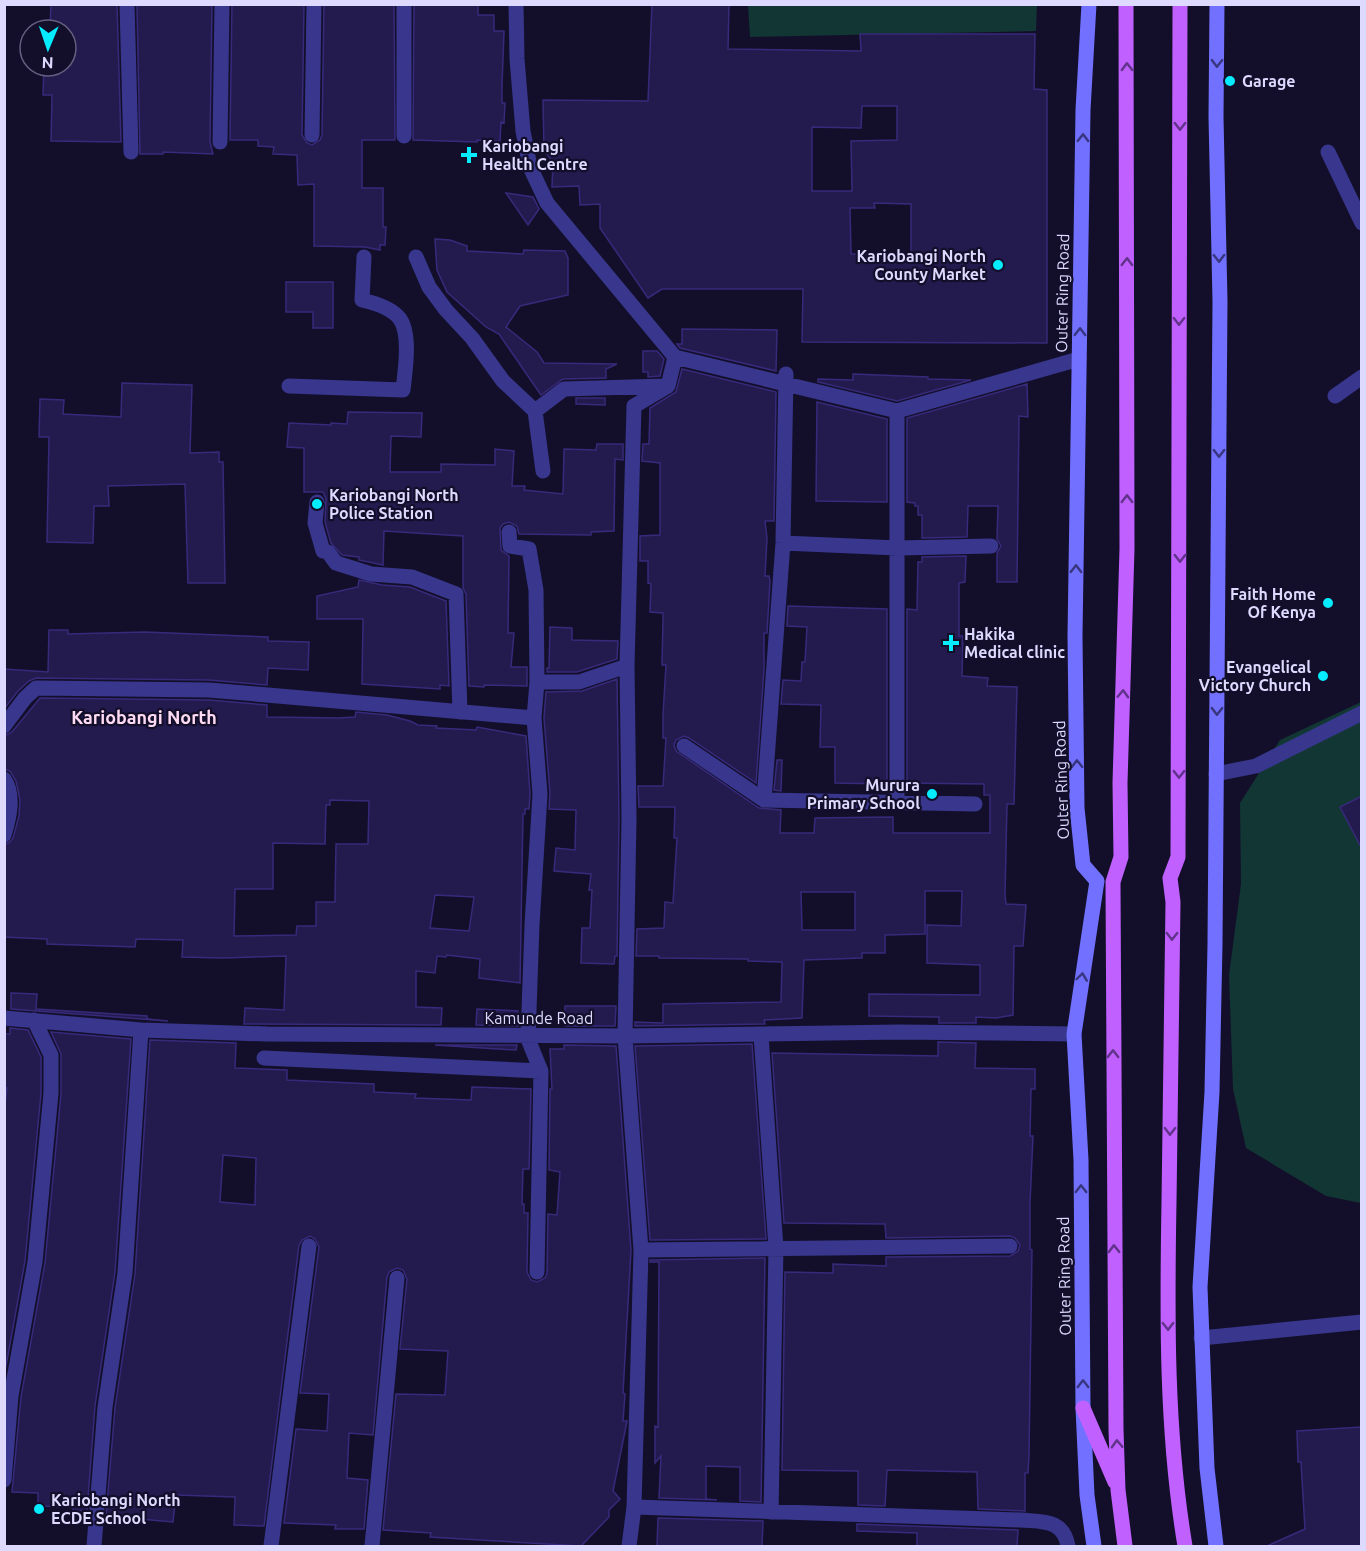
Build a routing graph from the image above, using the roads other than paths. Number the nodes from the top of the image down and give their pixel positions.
1 (127, 4) edge
2 (222, 4) edge
3 (314, 4) edge
4 (404, 4) edge
5 (516, 4) edge
6 (1089, 4) edge
7 (1126, 4) edge
8 (1180, 4) edge
9 (1217, 4) edge
10 (312, 135) dead end
11 (404, 136) dead end
12 (220, 142) dead end
13 (131, 152) dead end
14 (1328, 152) dead end
15 (1362, 223) edge
16 (364, 257) dead end
17 (416, 257) dead end
18 (675, 357) junction
19 (1079, 359) junction
20 (786, 374) dead end
21 (1362, 377) edge
22 (289, 386) dead end
23 (668, 386) junction
24 (1335, 396) dead end
25 (535, 411) junction
26 (897, 411) junction
27 (543, 471) dead end
28 (317, 502) dead end
29 (509, 531) dead end
30 (783, 543) junction
31 (991, 546) dead end
32 (898, 548) junction
33 (627, 666) junction
34 (537, 682) junction
35 (460, 712) junction
36 (1362, 713) edge
37 (534, 718) junction
38 (4, 726) edge
39 (684, 746) dead end
40 (1216, 774) junction
41 (4, 779) edge
42 (764, 800) junction
43 (897, 802) junction
44 (975, 804) dead end
45 (7, 814) edge
46 (4, 836) edge
47 (4, 1018) edge
48 (34, 1020) junction
49 (141, 1030) junction
50 (1074, 1034) junction
51 (761, 1035) junction
52 (625, 1036) junction
53 (264, 1058) dead end
54 (541, 1071) junction
55 (309, 1246) dead end
56 (1010, 1246) dead end
57 (776, 1248) junction
58 (641, 1250) junction
59 (537, 1272) dead end
60 (397, 1278) dead end
61 (1362, 1322) edge
62 (1201, 1338) junction
63 (1083, 1408) junction
64 (4, 1480) edge
65 (1118, 1490) junction
66 (634, 1507) junction
67 (771, 1512) junction
68 (94, 1546) edge
69 (271, 1546) edge
70 (372, 1546) edge
71 (629, 1546) edge
72 (1068, 1546) edge
73 (1094, 1546) edge
74 (1125, 1546) edge
75 (1185, 1546) edge
76 (1216, 1546) edge

1 - 13 street
2 - 12 street
3 - 10 street
4 - 11 street
5 - 18 street
19 -> 6 main road, Outer Ring Road
65 -> 7 main road
8 -> 75 main road
9 -> 40 main road
14 - 15 street
16 - 22 street
17 - 25 street
18 - 23 street
18 - 26 street
19 - 26 street
50 -> 19 main road, Outer Ring Road
20 - 30 street
21 - 24 street
23 - 25 street
23 - 33 street
25 - 27 street
26 - 32 street
28 - 35 street
29 - 34 street
30 - 32 street
30 - 42 street
31 - 32 street
32 - 43 street
33 - 34 street
33 - 52 street
34 - 37 street
35 - 37 street
35 - 38 street
36 - 40 street
37 - 54 street
39 - 42 street
40 - 62 main road
41 - 45 street
42 - 43 street
43 - 44 street
45 - 46 street
47 - 48 street, Kamunde Road
48 - 49 street, Kamunde Road
48 - 64 street
49 - 52 street, Kamunde Road
49 - 68 street
50 - 51 street, Kamunde Road
63 -> 50 main road, Outer Ring Road
51 - 52 street, Kamunde Road
51 - 57 street
52 - 58 street
53 - 54 street
54 - 59 street
55 - 69 street
56 - 57 street
57 - 58 street
57 - 67 street
58 - 66 street
60 - 70 street
61 - 62 street
62 - 76 main road
63 - 65 main road
63 - 73 main road, Outer Ring Road
65 - 74 main road
66 - 67 street
66 - 71 street
67 - 72 street

